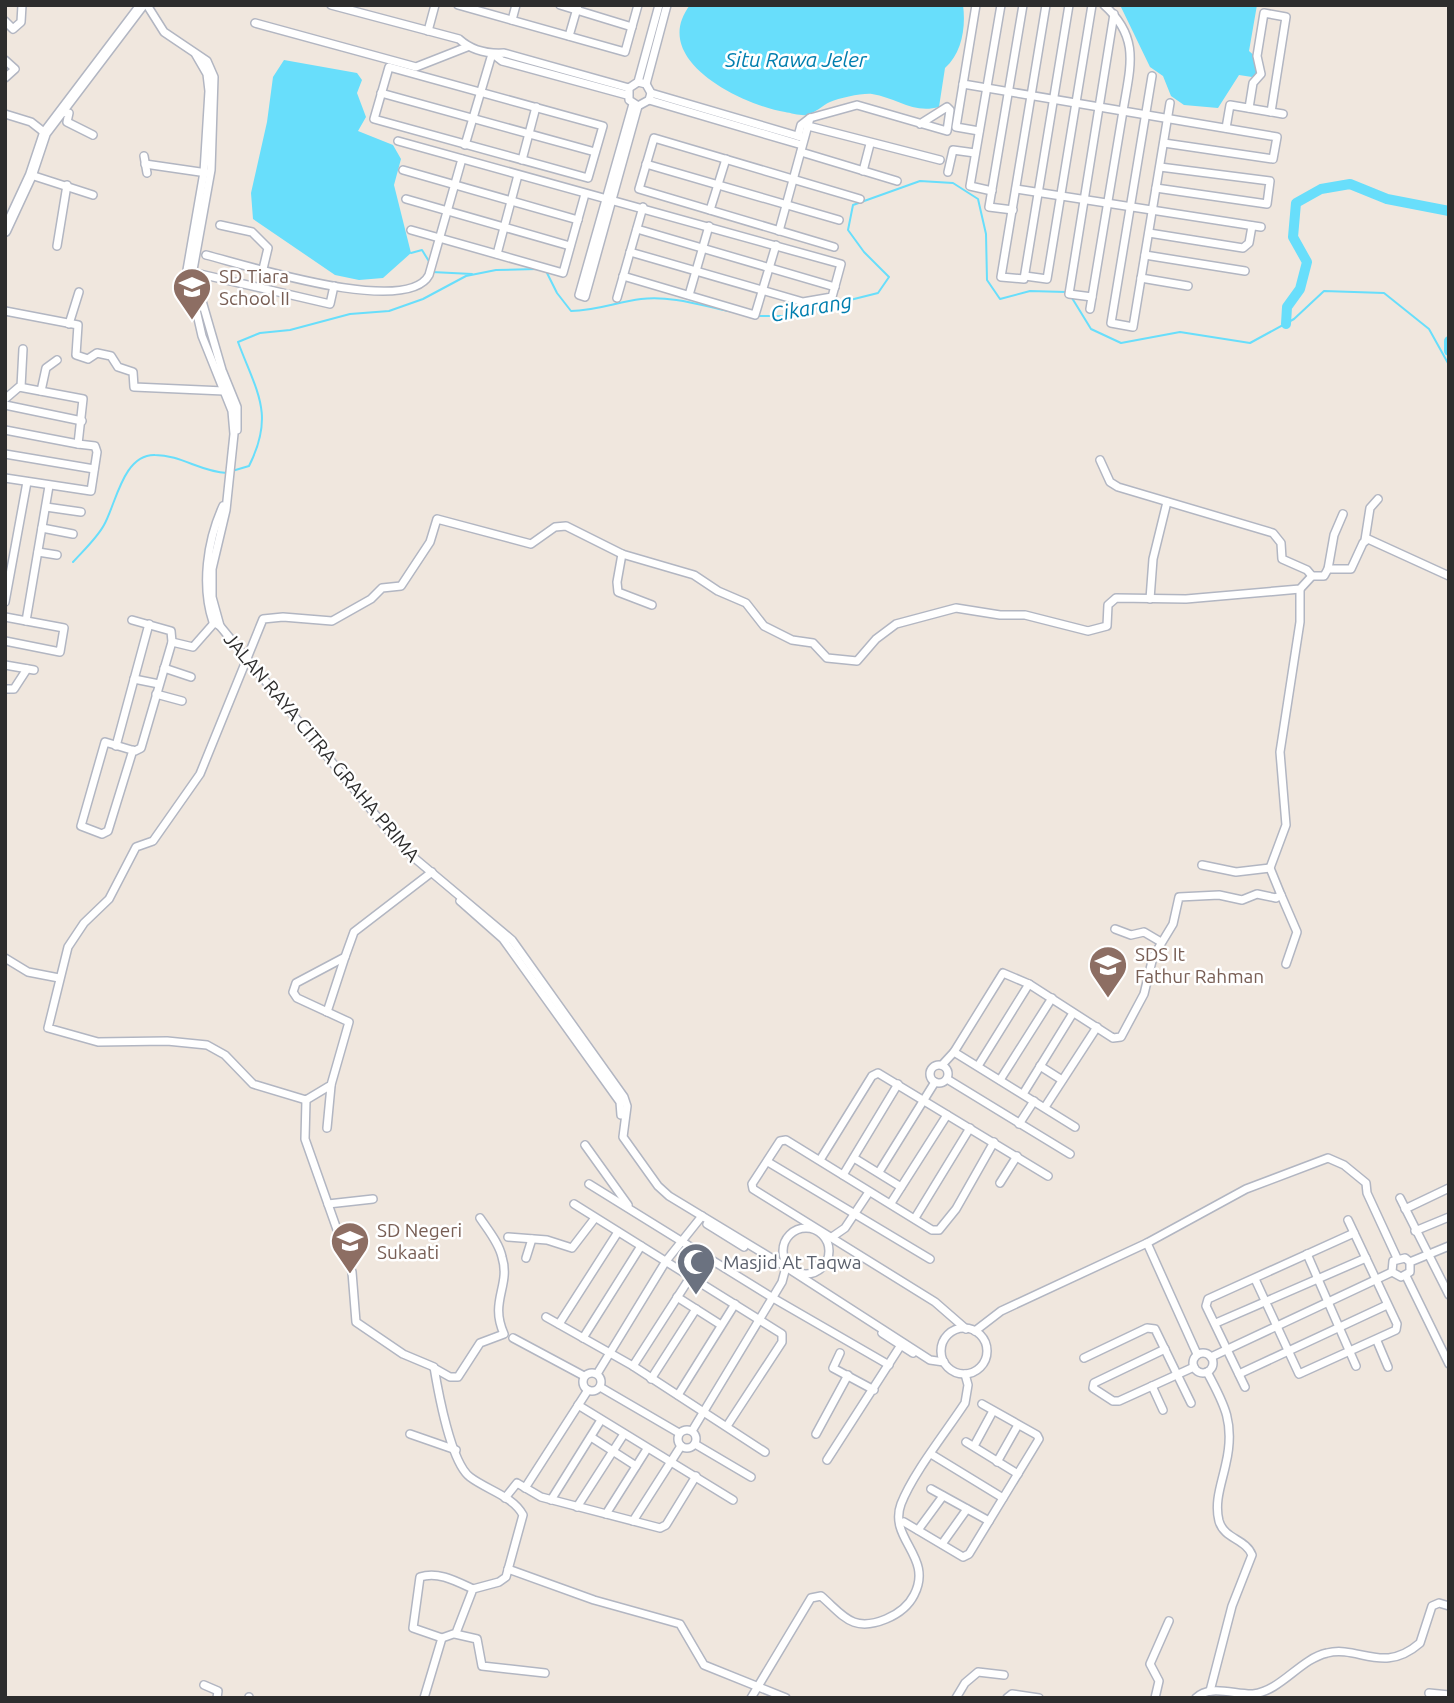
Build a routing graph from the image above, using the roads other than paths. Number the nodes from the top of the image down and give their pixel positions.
1 (22, 5) edge
2 (145, 5) edge
3 (331, 5) edge
4 (435, 5) edge
5 (458, 5) edge
6 (516, 5) edge
7 (560, 5) edge
8 (638, 5) edge
9 (660, 5) edge
10 (667, 5) edge
11 (976, 5) edge
12 (1001, 5) edge
13 (1023, 5) edge
14 (1046, 5) edge
15 (1069, 5) edge
16 (1093, 5) edge
17 (1104, 5) edge
18 (342, 7) edge
19 (577, 8) edge
20 (489, 9) edge
21 (1114, 14) junction
22 (512, 20) junction
23 (5, 21) edge
24 (255, 23) dead end
25 (632, 27) junction
26 (428, 31) junction
27 (569, 36) junction
28 (467, 47) junction
29 (492, 54) junction
30 (5, 60) edge
31 (1152, 76) dead end
32 (5, 78) edge
33 (642, 83) junction
34 (963, 84) junction
35 (986, 88) junction
36 (628, 91) junction
37 (481, 92) junction
38 (1010, 92) junction
39 (381, 93) junction
40 (1032, 95) junction
41 (650, 97) junction
42 (1054, 99) junction
43 (1076, 103) junction
44 (1170, 103) dead end
45 (636, 105) junction
46 (536, 107) junction
47 (1099, 107) junction
48 (1249, 108) junction
49 (1123, 111) junction
50 (60, 112) junction
51 (1271, 112) junction
52 (5, 114) edge
53 (1146, 114) junction
54 (1283, 114) dead end
55 (473, 118) junction
56 (1168, 118) junction
57 (809, 122) junction
58 (920, 124) dead end
59 (1226, 128) junction
60 (979, 131) junction
61 (46, 133) junction
62 (529, 134) junction
63 (93, 135) dead end
64 (398, 141) dead end
65 (801, 143) junction
66 (1164, 143) junction
67 (870, 144) junction
68 (466, 145) junction
69 (595, 152) junction
70 (975, 153) junction
71 (462, 159) junction
72 (726, 159) junction
73 (522, 160) junction
74 (940, 160) dead end
75 (646, 164) junction
76 (146, 165) dead end
77 (1160, 167) junction
78 (403, 170) dead end
79 (863, 170) junction
80 (948, 172) dead end
81 (31, 174) junction
82 (207, 175) junction
83 (518, 175) junction
84 (793, 179) junction
85 (897, 181) dead end
86 (455, 185) junction
87 (718, 185) junction
88 (67, 186) junction
89 (1156, 188) junction
90 (1016, 189) junction
91 (992, 191) junction
92 (1039, 193) junction
93 (585, 194) junction
94 (93, 195) dead end
95 (1061, 196) junction
96 (860, 198) dead end
97 (406, 199) dead end
98 (609, 200) junction
99 (1084, 200) junction
100 (511, 201) junction
101 (1107, 204) junction
102 (786, 205) junction
103 (643, 207) junction
104 (1130, 207) junction
105 (710, 210) junction
106 (1013, 210) junction
107 (447, 211) junction
108 (1152, 211) junction
109 (578, 220) junction
110 (839, 220) dead end
111 (220, 225) dead end
112 (709, 226) junction
113 (1252, 226) junction
114 (504, 227) junction
115 (1261, 227) dead end
116 (637, 229) junction
117 (411, 230) dead end
118 (5, 231) edge
119 (779, 231) junction
120 (1149, 233) junction
121 (439, 238) junction
122 (776, 245) junction
123 (57, 246) dead end
124 (570, 246) junction
125 (834, 247) dead end
126 (702, 248) junction
127 (630, 252) junction
128 (497, 254) junction
129 (206, 255) dead end
130 (1145, 255) junction
131 (769, 268) junction
132 (263, 269) junction
133 (696, 271) junction
134 (1245, 271) dead end
135 (200, 274) dead end
136 (623, 276) junction
137 (1025, 276) junction
138 (1141, 278) junction
139 (334, 286) junction
140 (1188, 286) dead end
141 (835, 287) junction
142 (762, 290) junction
143 (79, 292) dead end
144 (689, 295) junction
145 (582, 296) dead end
146 (1092, 297) junction
147 (617, 298) dead end
148 (198, 307) junction
149 (1090, 309) dead end
150 (5, 311) edge
151 (68, 324) junction
152 (23, 349) dead end
153 (57, 360) dead end
154 (21, 387) junction
155 (41, 391) junction
156 (224, 391) junction
157 (5, 399) edge
158 (5, 405) edge
159 (82, 421) junction
160 (5, 430) edge
161 (234, 434) junction
162 (78, 444) junction
163 (5, 454) edge
164 (1100, 460) dead end
165 (94, 469) junction
166 (5, 478) edge
167 (27, 482) junction
168 (49, 486) junction
169 (1378, 499) dead end
170 (1167, 502) junction
171 (46, 507) junction
172 (81, 512) dead end
173 (1343, 514) dead end
174 (42, 528) junction
175 (73, 534) dead end
176 (1365, 540) junction
177 (38, 552) junction
178 (622, 554) junction
179 (57, 555) dead end
180 (1328, 569) junction
181 (1312, 576) junction
182 (1449, 576) edge
183 (1300, 589) junction
184 (1150, 599) junction
185 (5, 602) edge
186 (652, 605) dead end
187 (5, 617) edge
188 (132, 620) dead end
189 (26, 621) junction
190 (217, 623) junction
191 (149, 624) junction
192 (5, 641) edge
193 (172, 642) junction
194 (247, 662) junction
195 (5, 665) edge
196 (164, 668) junction
197 (191, 677) dead end
198 (134, 679) junction
199 (159, 684) junction
200 (5, 689) edge
201 (156, 694) junction
202 (182, 701) dead end
203 (116, 746) junction
204 (133, 750) junction
205 (1202, 865) dead end
206 (1270, 868) junction
207 (429, 871) junction
208 (1281, 895) junction
209 (1115, 929) dead end
210 (1161, 942) junction
211 (345, 957) junction
212 (5, 958) edge
213 (1286, 964) dead end
214 (59, 978) junction
215 (1029, 984) junction
216 (1052, 998) junction
217 (327, 1012) junction
218 (1073, 1013) junction
219 (1097, 1027) junction
220 (954, 1052) junction
221 (942, 1065) junction
222 (978, 1066) junction
223 (1040, 1066) junction
224 (947, 1079) junction
225 (1000, 1080) junction
226 (1062, 1080) junction
227 (935, 1082) junction
228 (898, 1084) junction
229 (331, 1085) junction
230 (1023, 1094) junction
231 (922, 1099) junction
232 (306, 1100) junction
233 (1034, 1101) junction
234 (1045, 1107) junction
235 (947, 1115) junction
236 (1019, 1124) junction
237 (1075, 1127) dead end
238 (327, 1128) dead end
239 (970, 1128) junction
240 (994, 1142) junction
241 (585, 1145) dead end
242 (1070, 1154) dead end
243 (1017, 1156) junction
244 (854, 1158) junction
245 (820, 1160) junction
246 (768, 1161) junction
247 (879, 1172) junction
248 (843, 1175) junction
249 (1048, 1176) dead end
250 (1000, 1183) dead end
251 (589, 1184) dead end
252 (901, 1188) junction
253 (1449, 1188) edge
254 (869, 1192) junction
255 (1400, 1198) dead end
256 (373, 1199) dead end
257 (891, 1203) junction
258 (328, 1204) junction
259 (575, 1204) dead end
260 (1405, 1209) junction
261 (633, 1210) junction
262 (691, 1212) junction
263 (855, 1214) junction
264 (1449, 1217) edge
265 (480, 1218) dead end
266 (595, 1218) junction
267 (701, 1218) junction
268 (915, 1218) junction
269 (1348, 1220) dead end
270 (690, 1228) junction
271 (845, 1228) junction
272 (818, 1230) junction
273 (1415, 1231) junction
274 (618, 1232) junction
275 (1354, 1233) junction
276 (509, 1237) dead end
277 (832, 1237) junction
278 (532, 1240) junction
279 (680, 1240) junction
280 (1147, 1242) junction
281 (842, 1244) junction
282 (641, 1246) junction
283 (1449, 1246) edge
284 (1307, 1254) junction
285 (1427, 1255) junction
286 (526, 1258) dead end
287 (1366, 1258) junction
288 (1397, 1258) junction
289 (930, 1259) dead end
290 (666, 1261) junction
291 (1410, 1262) junction
292 (791, 1272) junction
293 (1392, 1272) junction
294 (691, 1276) junction
295 (1406, 1276) junction
296 (1255, 1279) junction
297 (1317, 1279) junction
298 (1377, 1280) junction
299 (1446, 1280) edge
300 (782, 1282) junction
301 (1449, 1295) edge
302 (677, 1297) junction
303 (773, 1298) junction
304 (1265, 1301) junction
305 (1329, 1303) junction
306 (735, 1304) junction
307 (1387, 1305) junction
308 (696, 1309) junction
309 (546, 1317) dead end
310 (760, 1320) junction
311 (559, 1324) junction
312 (1216, 1324) junction
313 (721, 1325) junction
314 (1339, 1326) junction
315 (1276, 1327) junction
316 (966, 1329) junction
317 (975, 1331) junction
318 (513, 1338) dead end
319 (583, 1338) junction
320 (1377, 1341) junction
321 (901, 1345) junction
322 (1165, 1349) junction
323 (1228, 1350) junction
324 (1286, 1351) junction
325 (1350, 1352) junction
326 (608, 1353) junction
327 (840, 1353) dead end
328 (921, 1353) junction
329 (1198, 1354) junction
330 (1212, 1357) junction
331 (1084, 1358) dead end
332 (944, 1362) junction
333 (1449, 1364) edge
334 (889, 1365) junction
335 (632, 1366) junction
336 (1356, 1366) dead end
337 (434, 1367) junction
338 (1194, 1367) junction
339 (1388, 1367) dead end
340 (1207, 1372) junction
341 (597, 1374) junction
342 (965, 1374) junction
343 (1177, 1374) junction
344 (1239, 1374) junction
345 (848, 1375) junction
346 (584, 1376) junction
347 (651, 1379) junction
348 (1152, 1386) junction
349 (600, 1387) junction
350 (1245, 1387) dead end
351 (588, 1390) junction
352 (874, 1390) junction
353 (678, 1395) junction
354 (1191, 1403) dead end
355 (982, 1404) dead end
356 (578, 1405) junction
357 (1163, 1410) dead end
358 (993, 1411) junction
359 (702, 1412) junction
360 (601, 1420) junction
361 (1018, 1425) junction
362 (727, 1426) junction
363 (692, 1431) junction
364 (679, 1433) junction
365 (410, 1434) dead end
366 (624, 1434) junction
367 (816, 1434) dead end
368 (591, 1437) junction
369 (695, 1444) junction
370 (681, 1446) junction
371 (647, 1449) junction
372 (456, 1450) junction
373 (613, 1452) junction
374 (765, 1452) dead end
375 (931, 1454) junction
376 (827, 1460) dead end
377 (997, 1462) junction
378 (670, 1463) junction
379 (636, 1466) junction
380 (1018, 1474) junction
381 (696, 1476) junction
382 (751, 1477) dead end
383 (525, 1488) junction
384 (931, 1489) dead end
385 (943, 1496) junction
386 (505, 1498) junction
387 (1003, 1498) junction
388 (551, 1500) junction
389 (733, 1500) dead end
390 (577, 1507) junction
391 (967, 1509) junction
392 (606, 1514) junction
393 (633, 1521) junction
394 (989, 1521) junction
395 (904, 1522) dead end
396 (918, 1530) junction
397 (942, 1544) junction
398 (508, 1569) junction
399 (472, 1589) junction
400 (1449, 1606) edge
401 (1169, 1621) dead end
402 (455, 1634) junction
403 (442, 1638) junction
404 (545, 1673) dead end
405 (1004, 1675) dead end
406 (204, 1685) dead end
407 (759, 1686) junction
408 (1210, 1691) junction
409 (1429, 1693) dead end
410 (1449, 1695) edge
411 (217, 1698) edge
412 (424, 1698) edge
413 (751, 1698) edge
414 (786, 1698) edge
415 (956, 1698) edge
416 (1006, 1698) edge
417 (1040, 1698) edge
418 (1155, 1698) edge
419 (1196, 1698) edge

1 - 23 street
2 - 50 street
2 - 82 street
3 - 18 street
4 - 26 street
5 - 20 street
6 - 22 street
7 - 19 street
8 - 25 street
9 - 33 street
10 - 33 street
11 - 34 street
12 - 35 street
13 - 38 street
14 - 40 street
15 - 42 street
16 - 43 street
17 - 21 street
18 - 26 street
19 - 25 street
19 - 27 street
20 - 22 street
21 - 47 street
21 - 49 street
22 - 27 street
24 - 28 street
25 - 27 street
26 - 28 street
28 - 29 street
29 - 36 street
29 - 37 street
30 - 32 street
31 - 53 street
33 - 36 street
33 - 41 street
34 - 35 street
34 - 60 street
35 - 38 street
35 - 60 street
36 - 45 street
37 - 39 street
37 - 46 street
37 - 55 street
38 - 40 street
38 - 91 street
39 - 55 street
39 - 68 street
40 - 42 street
40 - 90 street
41 - 45 street
41 - 65 street
42 - 43 street
42 - 92 street
43 - 47 street
43 - 95 street
44 - 56 street
45 - 98 street
46 - 62 street
46 - 69 street
47 - 49 street
47 - 99 street
48 - 51 street
48 - 51 street
48 - 59 street
49 - 53 street
49 - 101 street
50 - 61 street
50 - 63 street
51 - 54 street
52 - 61 street
53 - 56 street
53 - 104 street
55 - 62 street
55 - 68 street
56 - 59 street
56 - 66 street
57 - 58 street
57 - 65 street
57 - 67 street
59 - 66 street
60 - 70 street
61 - 81 street
62 - 69 street
62 - 73 street
64 - 71 street
65 - 79 street
65 - 84 street
66 - 77 street
67 - 74 street
67 - 79 street
68 - 73 street
69 - 73 street
70 - 80 street
70 - 91 street
71 - 83 street
71 - 86 street
72 - 75 street
72 - 84 street
72 - 87 street
75 - 87 street
75 - 105 street
76 - 82 street
77 - 89 street
77 - 89 street
78 - 86 street
79 - 85 street
81 - 88 street
81 - 118 street
82 - 148 street
83 - 93 street
83 - 100 street
84 - 96 street
84 - 102 street
86 - 100 street
86 - 107 street
87 - 102 street
87 - 105 street
88 - 94 street
88 - 123 street
89 - 108 street
90 - 92 street
90 - 106 street
91 - 106 street
92 - 95 street
92 - 137 street
93 - 98 street
93 - 109 street
95 - 99 street
95 - 137 street
97 - 107 street
98 - 103 street
98 - 145 street
99 - 101 street
99 - 146 street
100 - 109 street
100 - 114 street
101 - 104 street
101 - 146 street
102 - 110 street
102 - 119 street
103 - 112 street
103 - 116 street
104 - 108 street
104 - 138 street
105 - 119 street
106 - 137 street
107 - 114 street
107 - 121 street
108 - 113 street
108 - 120 street
109 - 124 street
111 - 132 street
112 - 122 street
112 - 126 street
113 - 115 street
113 - 120 street
114 - 124 street
114 - 128 street
116 - 126 street
116 - 127 street
117 - 121 street
119 - 125 street
120 - 130 street
121 - 128 street
121 - 139 street
122 - 131 street
122 - 141 street
124 - 128 street
126 - 131 street
126 - 133 street
127 - 133 street
127 - 136 street
129 - 132 street
130 - 134 street
130 - 138 street
131 - 141 street
131 - 142 street
132 - 139 street
133 - 142 street
133 - 144 street
135 - 139 street
136 - 144 street
136 - 147 street
138 - 140 street
141 - 142 street
142 - 144 street
143 - 151 street
146 - 149 street
148 - 156 street
148 - 161 street
150 - 151 street
151 - 156 street
152 - 154 street
153 - 155 street
154 - 155 street
154 - 157 street
155 - 159 street
156 - 161 street
158 - 159 street
159 - 162 street
160 - 162 street
161 - 190 street, JALAN RAYA CITRA GRAHA PRIMA
162 - 165 street
163 - 165 street
164 - 170 street
165 - 168 street
166 - 167 street
167 - 168 street
167 - 185 street
168 - 171 street
169 - 176 street
170 - 181 street
170 - 184 street
171 - 172 street
171 - 174 street
173 - 180 street
174 - 175 street
174 - 177 street
176 - 180 street
176 - 182 street
177 - 179 street
177 - 189 street
178 - 184 street
178 - 186 street
178 - 194 street
180 - 181 street
181 - 183 street
183 - 184 street
183 - 206 street
187 - 189 street
188 - 191 street
189 - 192 street
190 - 193 street
190 - 194 street, JALAN RAYA CITRA GRAHA PRIMA
191 - 193 street
191 - 198 street
193 - 196 street
194 - 207 street, JALAN RAYA CITRA GRAHA PRIMA
194 - 214 street
195 - 200 street
196 - 197 street
196 - 199 street
198 - 199 street
198 - 203 street
199 - 201 street
201 - 202 street
201 - 204 street
203 - 204 street
203 - 204 street
205 - 206 street
206 - 208 street
207 - 211 street
207 - 262 street, JALAN RAYA CITRA GRAHA PRIMA
208 - 210 street
208 - 213 street
209 - 210 street
210 - 219 street
211 - 217 street
211 - 217 street
212 - 214 street
214 - 232 street
215 - 216 street
215 - 220 street
215 - 222 street
216 - 218 street
216 - 225 street
217 - 229 street
218 - 219 street
218 - 223 street
219 - 226 street
220 - 221 street
220 - 222 street
221 - 224 street
221 - 227 street
222 - 225 street
223 - 226 street
223 - 230 street
224 - 227 street
224 - 236 street
225 - 230 street
226 - 234 street
227 - 231 street
228 - 231 street
228 - 244 street
228 - 245 street
229 - 232 street
229 - 238 street
230 - 233 street
231 - 235 street
231 - 247 street
232 - 258 street
233 - 234 street
233 - 236 street
234 - 237 street
235 - 239 street
235 - 252 street
236 - 242 street
239 - 240 street
239 - 268 street
240 - 243 street
240 - 268 street
241 - 261 street
243 - 249 street
243 - 250 street
244 - 247 street
244 - 248 street
245 - 246 street
245 - 248 street
246 - 263 street
246 - 272 street
247 - 252 street
248 - 254 street
251 - 261 street
252 - 257 street
253 - 260 street
254 - 257 street
254 - 263 street
255 - 260 street
256 - 258 street
257 - 268 street
258 - 337 street
259 - 266 street
260 - 273 street
261 - 279 street
262 - 267 street, JALAN RAYA CITRA GRAHA PRIMA
262 - 270 street
263 - 271 street
263 - 289 street
264 - 273 street
265 - 337 street
266 - 274 street
266 - 278 street
267 - 270 street
267 - 292 street, JALAN RAYA CITRA GRAHA PRIMA
269 - 275 street
270 - 279 street
271 - 277 street
271 - 281 street
272 - 277 street
272 - 292 street
272 - 292 street
273 - 285 street
274 - 282 street
274 - 311 street
275 - 284 street
275 - 287 street
276 - 278 street
277 - 281 street
278 - 286 street
279 - 290 street
279 - 303 street
280 - 288 street
280 - 317 street
280 - 329 street
281 - 316 street
282 - 290 street
282 - 319 street
283 - 285 street
284 - 296 street
284 - 297 street
285 - 291 street
285 - 299 street
287 - 297 street
287 - 298 street
288 - 291 street
288 - 293 street
290 - 294 street
290 - 326 street
291 - 295 street
292 - 300 street
292 - 300 street
292 - 321 street, JALAN RAYA CITRA GRAHA PRIMA
292 - 328 street, JALAN RAYA CITRA GRAHA PRIMA
293 - 295 street
293 - 298 street
294 - 302 street
294 - 306 street
295 - 333 street
296 - 304 street
296 - 312 street
297 - 304 street
297 - 305 street
298 - 305 street
298 - 307 street
299 - 301 street
300 - 303 street
302 - 308 street
302 - 335 street
303 - 310 street
303 - 334 street
304 - 312 street
304 - 315 street
305 - 314 street
305 - 315 street
306 - 310 street
306 - 313 street
307 - 314 street
307 - 320 street
308 - 313 street
308 - 347 street
309 - 311 street
310 - 359 street
310 - 362 street
311 - 319 street
312 - 323 street
313 - 353 street
314 - 324 street
314 - 325 street
315 - 323 street
315 - 324 street
316 - 317 street
316 - 332 street
317 - 342 street
318 - 346 street
319 - 326 street
320 - 325 street
320 - 339 street
321 - 328 street, JALAN RAYA CITRA GRAHA PRIMA
321 - 334 street
322 - 331 street
322 - 343 street
322 - 348 street
323 - 330 street
323 - 344 street
324 - 325 street
324 - 344 street
325 - 336 street
326 - 335 street
326 - 341 street
327 - 345 street
328 - 332 street
329 - 330 street
329 - 338 street
330 - 340 street
332 - 342 street
334 - 352 street
335 - 347 street
337 - 372 street
338 - 340 street
338 - 343 street
340 - 408 street
341 - 346 street
341 - 349 street
342 - 375 street
343 - 348 street
343 - 354 street
344 - 350 street
345 - 352 street
345 - 367 street
346 - 351 street
347 - 353 street
348 - 357 street
349 - 351 street
349 - 364 street
351 - 356 street
352 - 376 street
353 - 359 street
355 - 358 street
356 - 360 street
356 - 383 street
358 - 361 street
358 - 377 street
359 - 362 street
359 - 363 street
360 - 366 street
360 - 368 street
361 - 377 street
361 - 380 street
362 - 374 street
363 - 364 street
363 - 369 street
364 - 370 street
365 - 372 street
366 - 371 street
366 - 373 street
368 - 373 street
368 - 388 street
369 - 370 street
369 - 382 street
370 - 378 street
371 - 378 street
371 - 379 street
372 - 386 street
373 - 379 street
373 - 390 street
375 - 387 street
375 - 407 street
377 - 380 street
378 - 381 street
378 - 393 street
379 - 392 street
380 - 387 street
381 - 389 street
381 - 393 street
383 - 386 street
383 - 388 street
384 - 385 street
385 - 391 street
385 - 396 street
386 - 398 street
387 - 394 street
388 - 390 street
390 - 392 street
391 - 394 street
391 - 397 street
392 - 393 street
394 - 397 street
395 - 396 street
396 - 397 street
398 - 399 street
398 - 407 street
399 - 402 street
399 - 403 street
400 - 408 street
401 - 418 street
402 - 403 street
402 - 404 street
403 - 412 street
405 - 415 street
406 - 411 street
407 - 413 street
407 - 414 street
408 - 419 street
409 - 410 street
416 - 417 street

